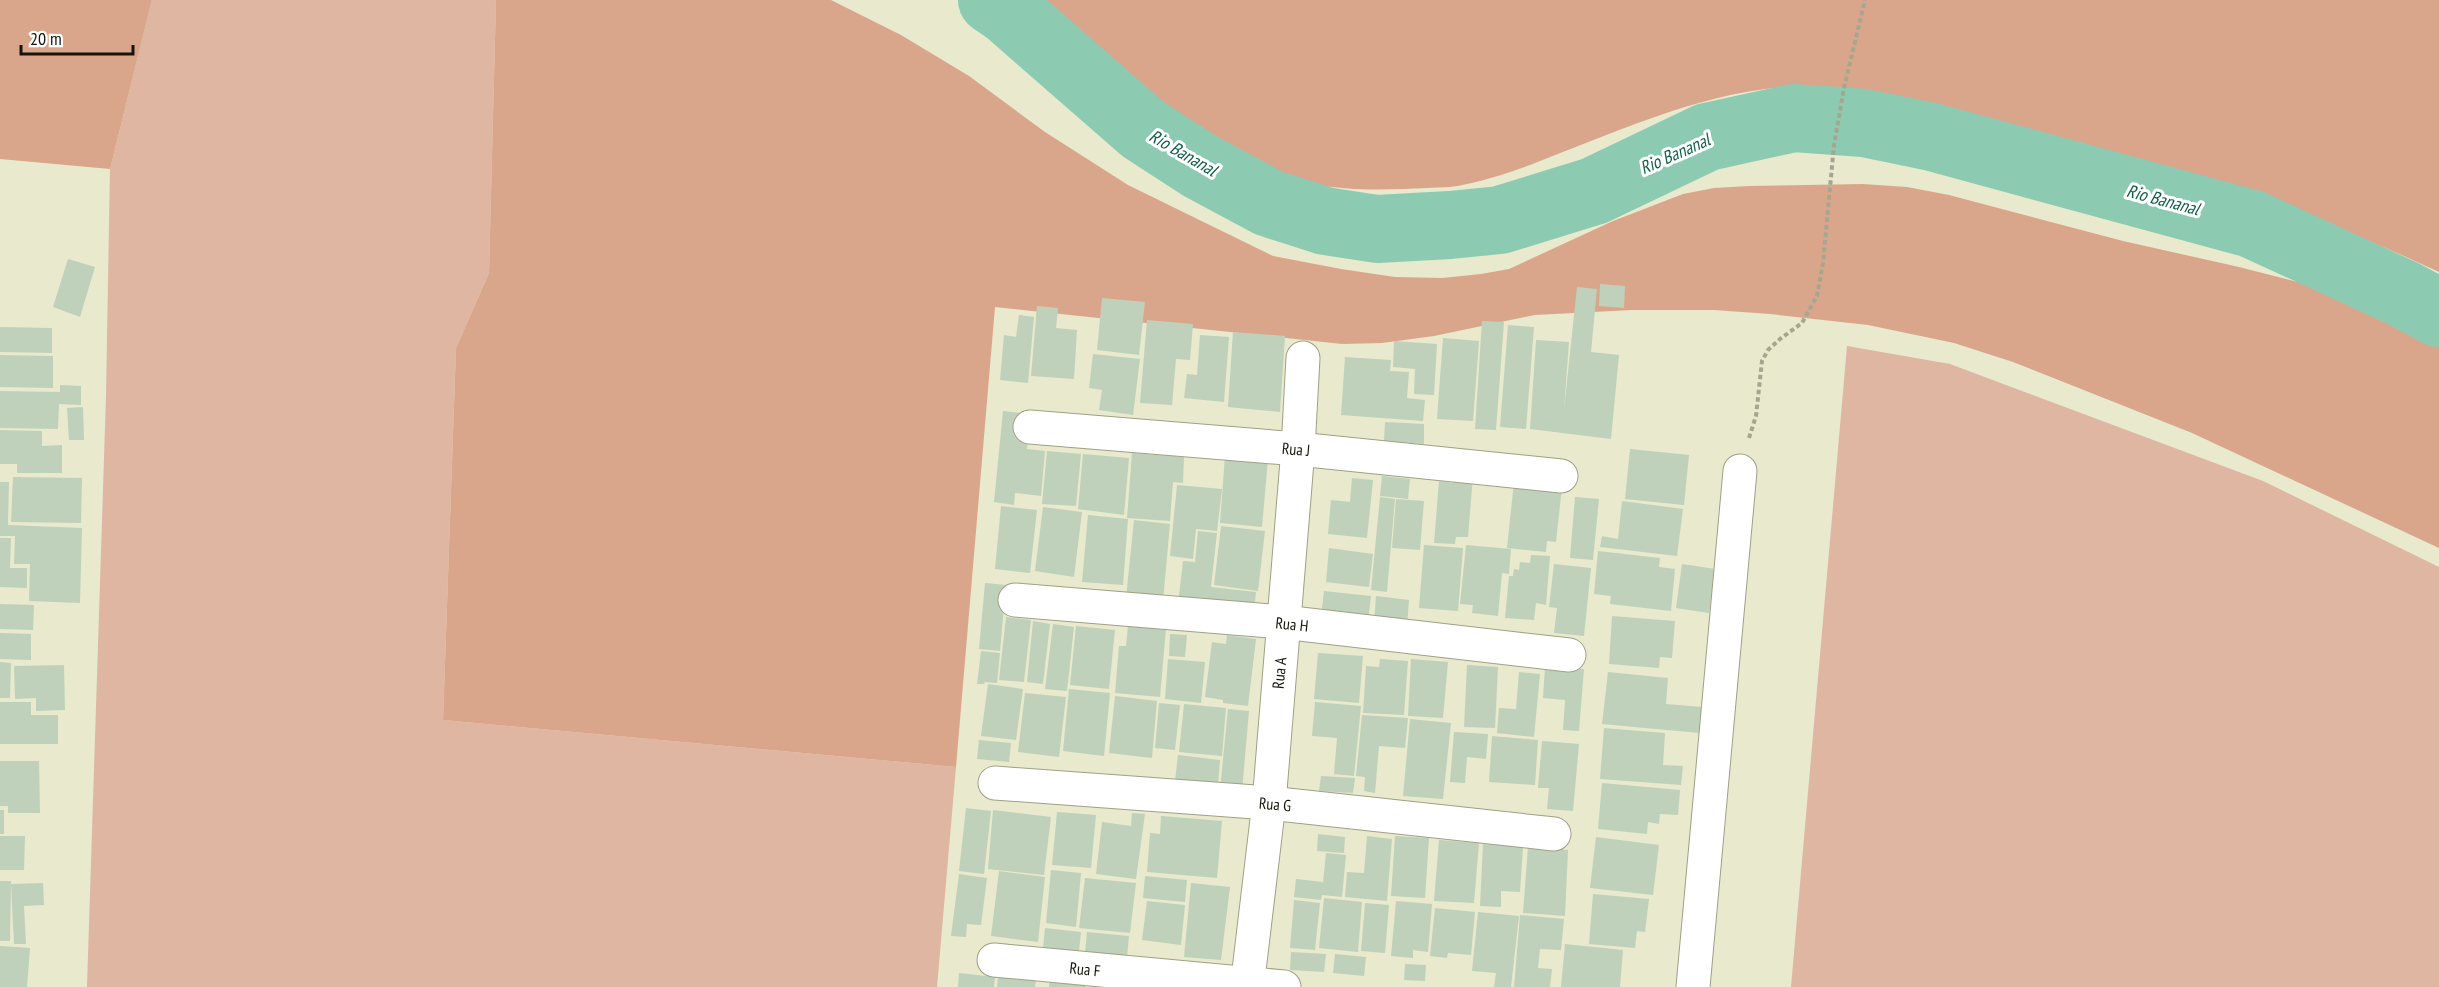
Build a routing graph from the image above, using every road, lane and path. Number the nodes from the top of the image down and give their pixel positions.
1 (1865, 0) edge
2 (1303, 357) dead end
3 (1030, 427) dead end
4 (1298, 449) junction
5 (1740, 471) joint
6 (1561, 476) dead end
7 (1015, 600) dead end
8 (1283, 622) junction
9 (1569, 655) dead end
10 (995, 783) dead end
11 (1269, 803) junction
12 (1554, 834) dead end
13 (994, 960) dead end
14 (1247, 985) edge
15 (1284, 987) edge
16 (1693, 987) edge

1 - 5 path
2 - 4 street, Rua A
3 - 4 street, Rua J
4 - 6 street, Rua J
4 - 8 street, Rua A
5 - 16 street
7 - 8 street, Rua H
8 - 9 street, Rua H
8 - 11 street, Rua A
10 - 11 street, Rua G
11 - 12 street, Rua G
11 - 14 street, Rua A
13 - 14 street, Rua F
14 - 15 street, Rua F

